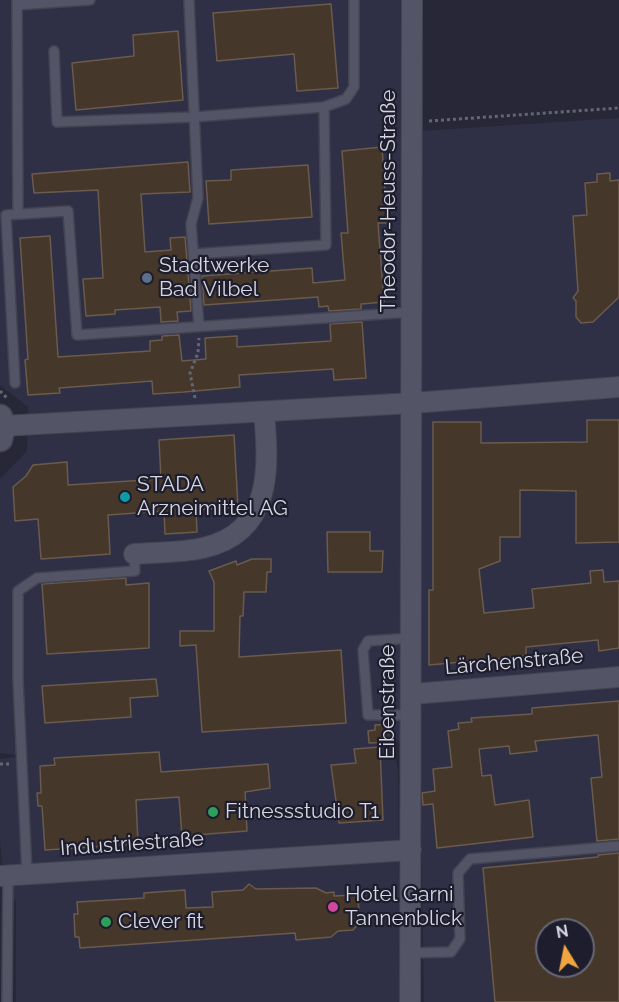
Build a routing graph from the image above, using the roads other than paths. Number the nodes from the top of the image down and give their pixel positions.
1 (90, 0) edge
2 (189, 0) edge
3 (354, 0) edge
4 (412, 0) edge
5 (17, 3) edge
6 (54, 51) dead end
7 (324, 107) junction
8 (194, 117) junction
9 (18, 214) junction
10 (193, 254) junction
11 (413, 312) junction
12 (199, 326) junction
13 (15, 383) dead end
14 (619, 387) edge
15 (413, 403) junction
16 (264, 412) junction
17 (1, 427) edge
18 (134, 554) joint
19 (413, 638) junction
20 (619, 677) edge
21 (413, 694) junction
22 (412, 714) junction
23 (619, 846) edge
24 (411, 850) junction
25 (12, 875) edge
26 (411, 953) junction
27 (7, 1002) edge
28 (410, 1002) edge

1 - 5 lane
2 - 8 lane
3 - 7 lane
4 - 11 street, Theodor-Heuss-Straße
5 - 9 lane
6 - 8 lane
7 - 8 lane
7 - 10 lane
8 - 10 lane
9 - 12 lane
9 - 13 lane
10 - 12 lane
11 - 12 lane
11 - 15 street, Theodor-Heuss-Straße
14 - 15 street
15 - 16 street
15 - 19 street, Eibenstraße
16 - 17 street
16 - 18 street
18 - 25 lane
19 - 21 street, Eibenstraße
19 - 22 lane
20 - 21 street, Lärchenstraße
21 - 22 street, Eibenstraße
22 - 24 street, Eibenstraße
23 - 26 lane
24 - 25 street, Industriestraße
24 - 26 street, Eibenstraße
25 - 27 lane
26 - 28 street, Eibenstraße

